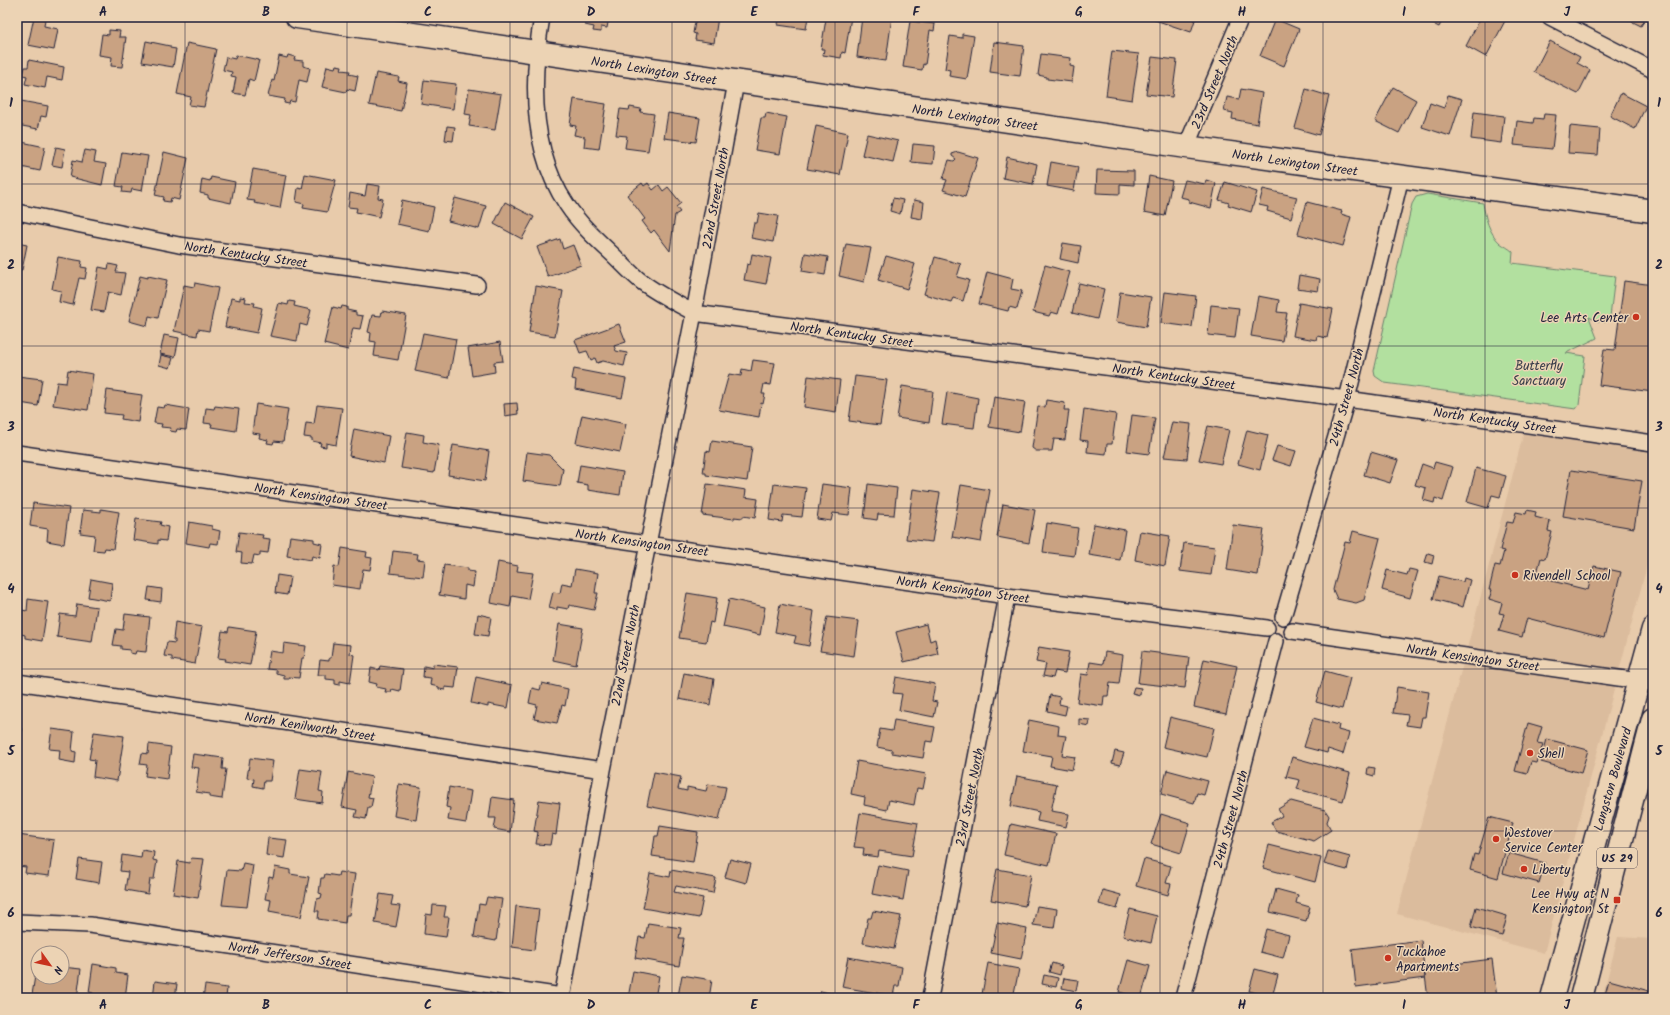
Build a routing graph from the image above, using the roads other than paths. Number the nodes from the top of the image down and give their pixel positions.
1 (297, 17) edge
2 (542, 17) edge
3 (1241, 17) edge
4 (1550, 17) edge
5 (536, 52) junction
6 (1653, 70) edge
7 (736, 82) junction
8 (1186, 147) junction
9 (1401, 177) junction
10 (1653, 211) edge
11 (17, 212) edge
12 (477, 285) dead end
13 (694, 313) junction
14 (1347, 399) junction
15 (1653, 443) edge
16 (17, 453) edge
17 (647, 543) junction
18 (1007, 596) junction
19 (1283, 617) junction
20 (1267, 628) junction
21 (1292, 631) junction
22 (1276, 641) junction
23 (1651, 642) edge
24 (17, 682) edge
25 (1646, 682) edge
26 (1653, 719) edge
27 (603, 770) junction
28 (17, 922) edge
29 (562, 997) edge
30 (930, 998) edge
31 (1183, 998) edge
32 (1552, 998) edge
33 (1581, 998) edge

1 - 5 street, North Lexington Street
2 - 5 street
3 - 8 street, 23rd Street North
4 - 6 street
5 - 7 street, North Lexington Street
5 - 13 street
7 - 8 street, North Lexington Street
7 - 13 street, 22nd Street North
8 - 9 street, North Lexington Street
9 - 10 street, North Lexington Street
9 - 14 street, 24th Street North
11 - 12 street, North Kentucky Street
13 - 14 street, North Kentucky Street
13 - 17 street, 22nd Street North
14 - 15 street, North Kentucky Street
14 - 19 street, 24th Street North
16 - 17 street, North Kensington Street
17 - 18 street, North Kensington Street
17 - 27 street, 22nd Street North
18 - 20 street, North Kensington Street
18 - 30 street, 23rd Street North
19 - 20 street
19 - 21 street
20 - 22 street
21 - 22 street
21 - 25 street, North Kensington Street
22 - 31 street, 24th Street North
23 - 25 street, Langston Boulevard / US 29
24 - 27 street, North Kenilworth Street
25 - 32 street, Langston Boulevard / US 29
26 - 33 street, Langston Boulevard / US 29
27 - 29 street, 22nd Street North
28 - 29 street, North Jefferson Street

